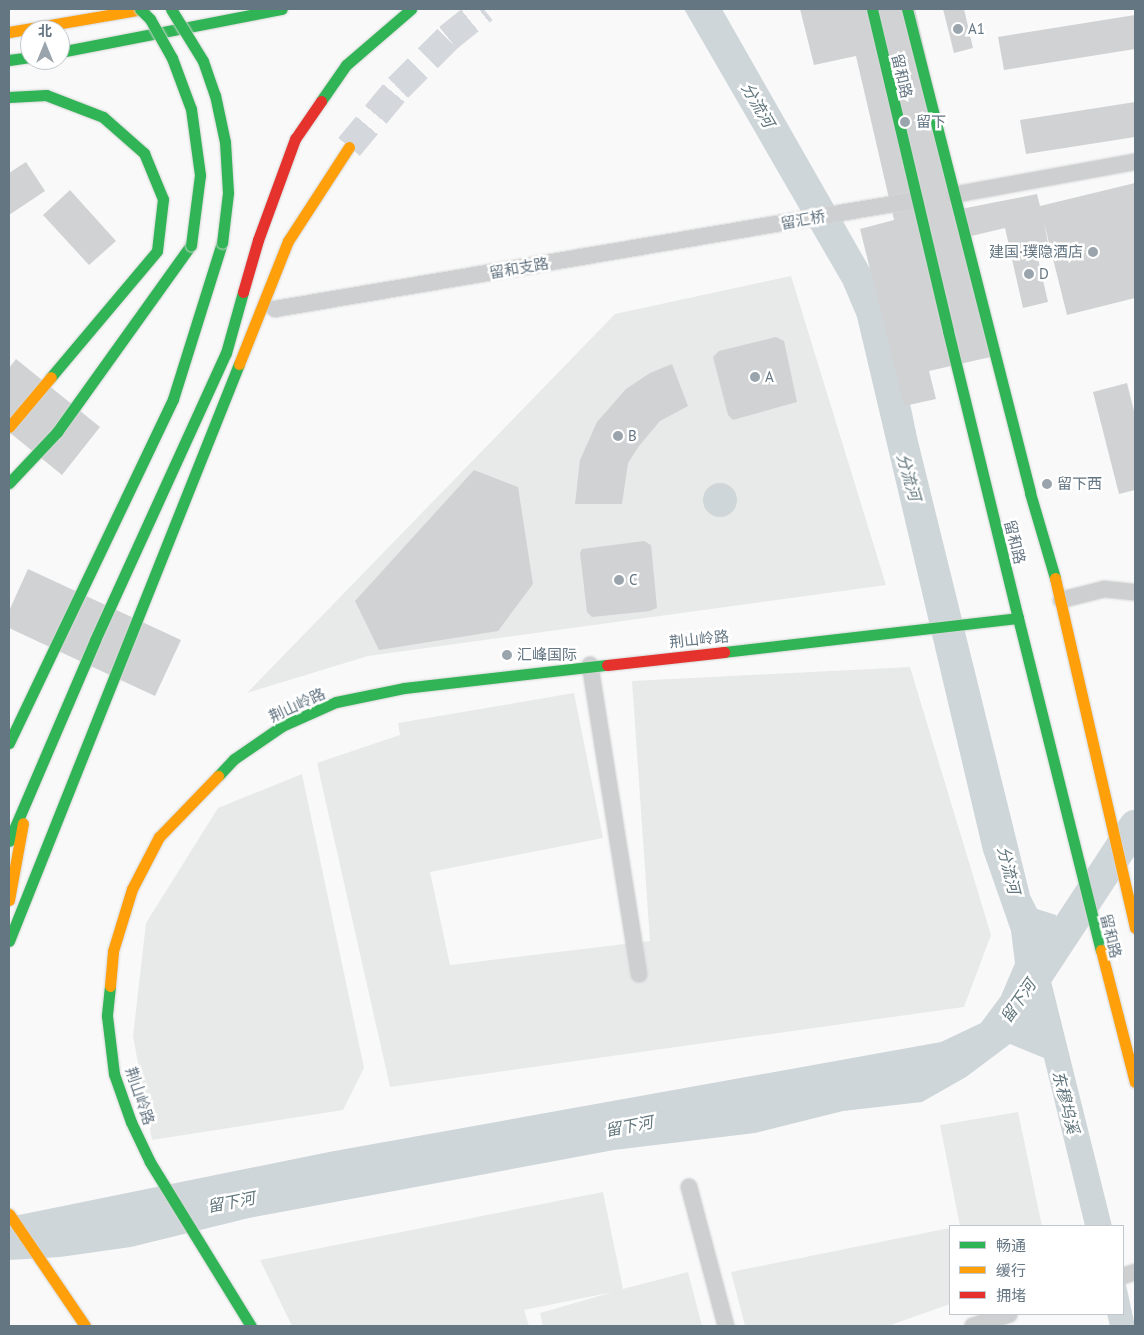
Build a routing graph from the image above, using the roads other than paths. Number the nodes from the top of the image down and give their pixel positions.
1 (142, 9) edge
2 (171, 9) edge
3 (282, 9) edge
4 (411, 9) edge
5 (872, 9) edge
6 (907, 9) edge
7 (9, 32) edge
8 (70, 50) edge
9 (9, 97) edge
10 (349, 147) tunnel mouth
11 (1135, 162) edge
12 (953, 195) junction
13 (917, 200) junction
14 (762, 227) joint
15 (275, 309) dead end
16 (9, 427) edge
17 (9, 483) edge
18 (1135, 592) edge
19 (1061, 600) junction
20 (1018, 618) junction
21 (590, 666) junction
22 (9, 743) edge
23 (27, 800) junction
24 (9, 841) edge
25 (9, 900) edge
26 (1135, 928) edge
27 (9, 942) edge
28 (639, 974) dead end
29 (1135, 1082) edge
30 (689, 1187) dead end
31 (9, 1214) edge
32 (1006, 1315) edge
33 (85, 1326) edge
34 (251, 1326) edge
35 (726, 1326) edge
36 (972, 1326) edge

1 - 7 main road
1 - 17 main road, bridge
2 - 22 main road, bridge
3 - 8 main road
4 - 23 main road
5 - 13 main road, 留和路
6 - 12 main road, 留和路
9 - 16 main road
10 - 27 main road
11 - 12 street
12 - 19 main road, 留和路
13 - 14 street, 留汇桥
13 - 20 main road, 留和路
14 - 15 street, 留和支路
18 - 19 street
19 - 26 main road, 留和路
20 - 21 main road, 荆山岭路
20 - 29 main road, 留和路
21 - 28 street
21 - 34 main road, 荆山岭路
23 - 24 main road
23 - 25 main road
30 - 35 street
31 - 33 main road
32 - 36 street

